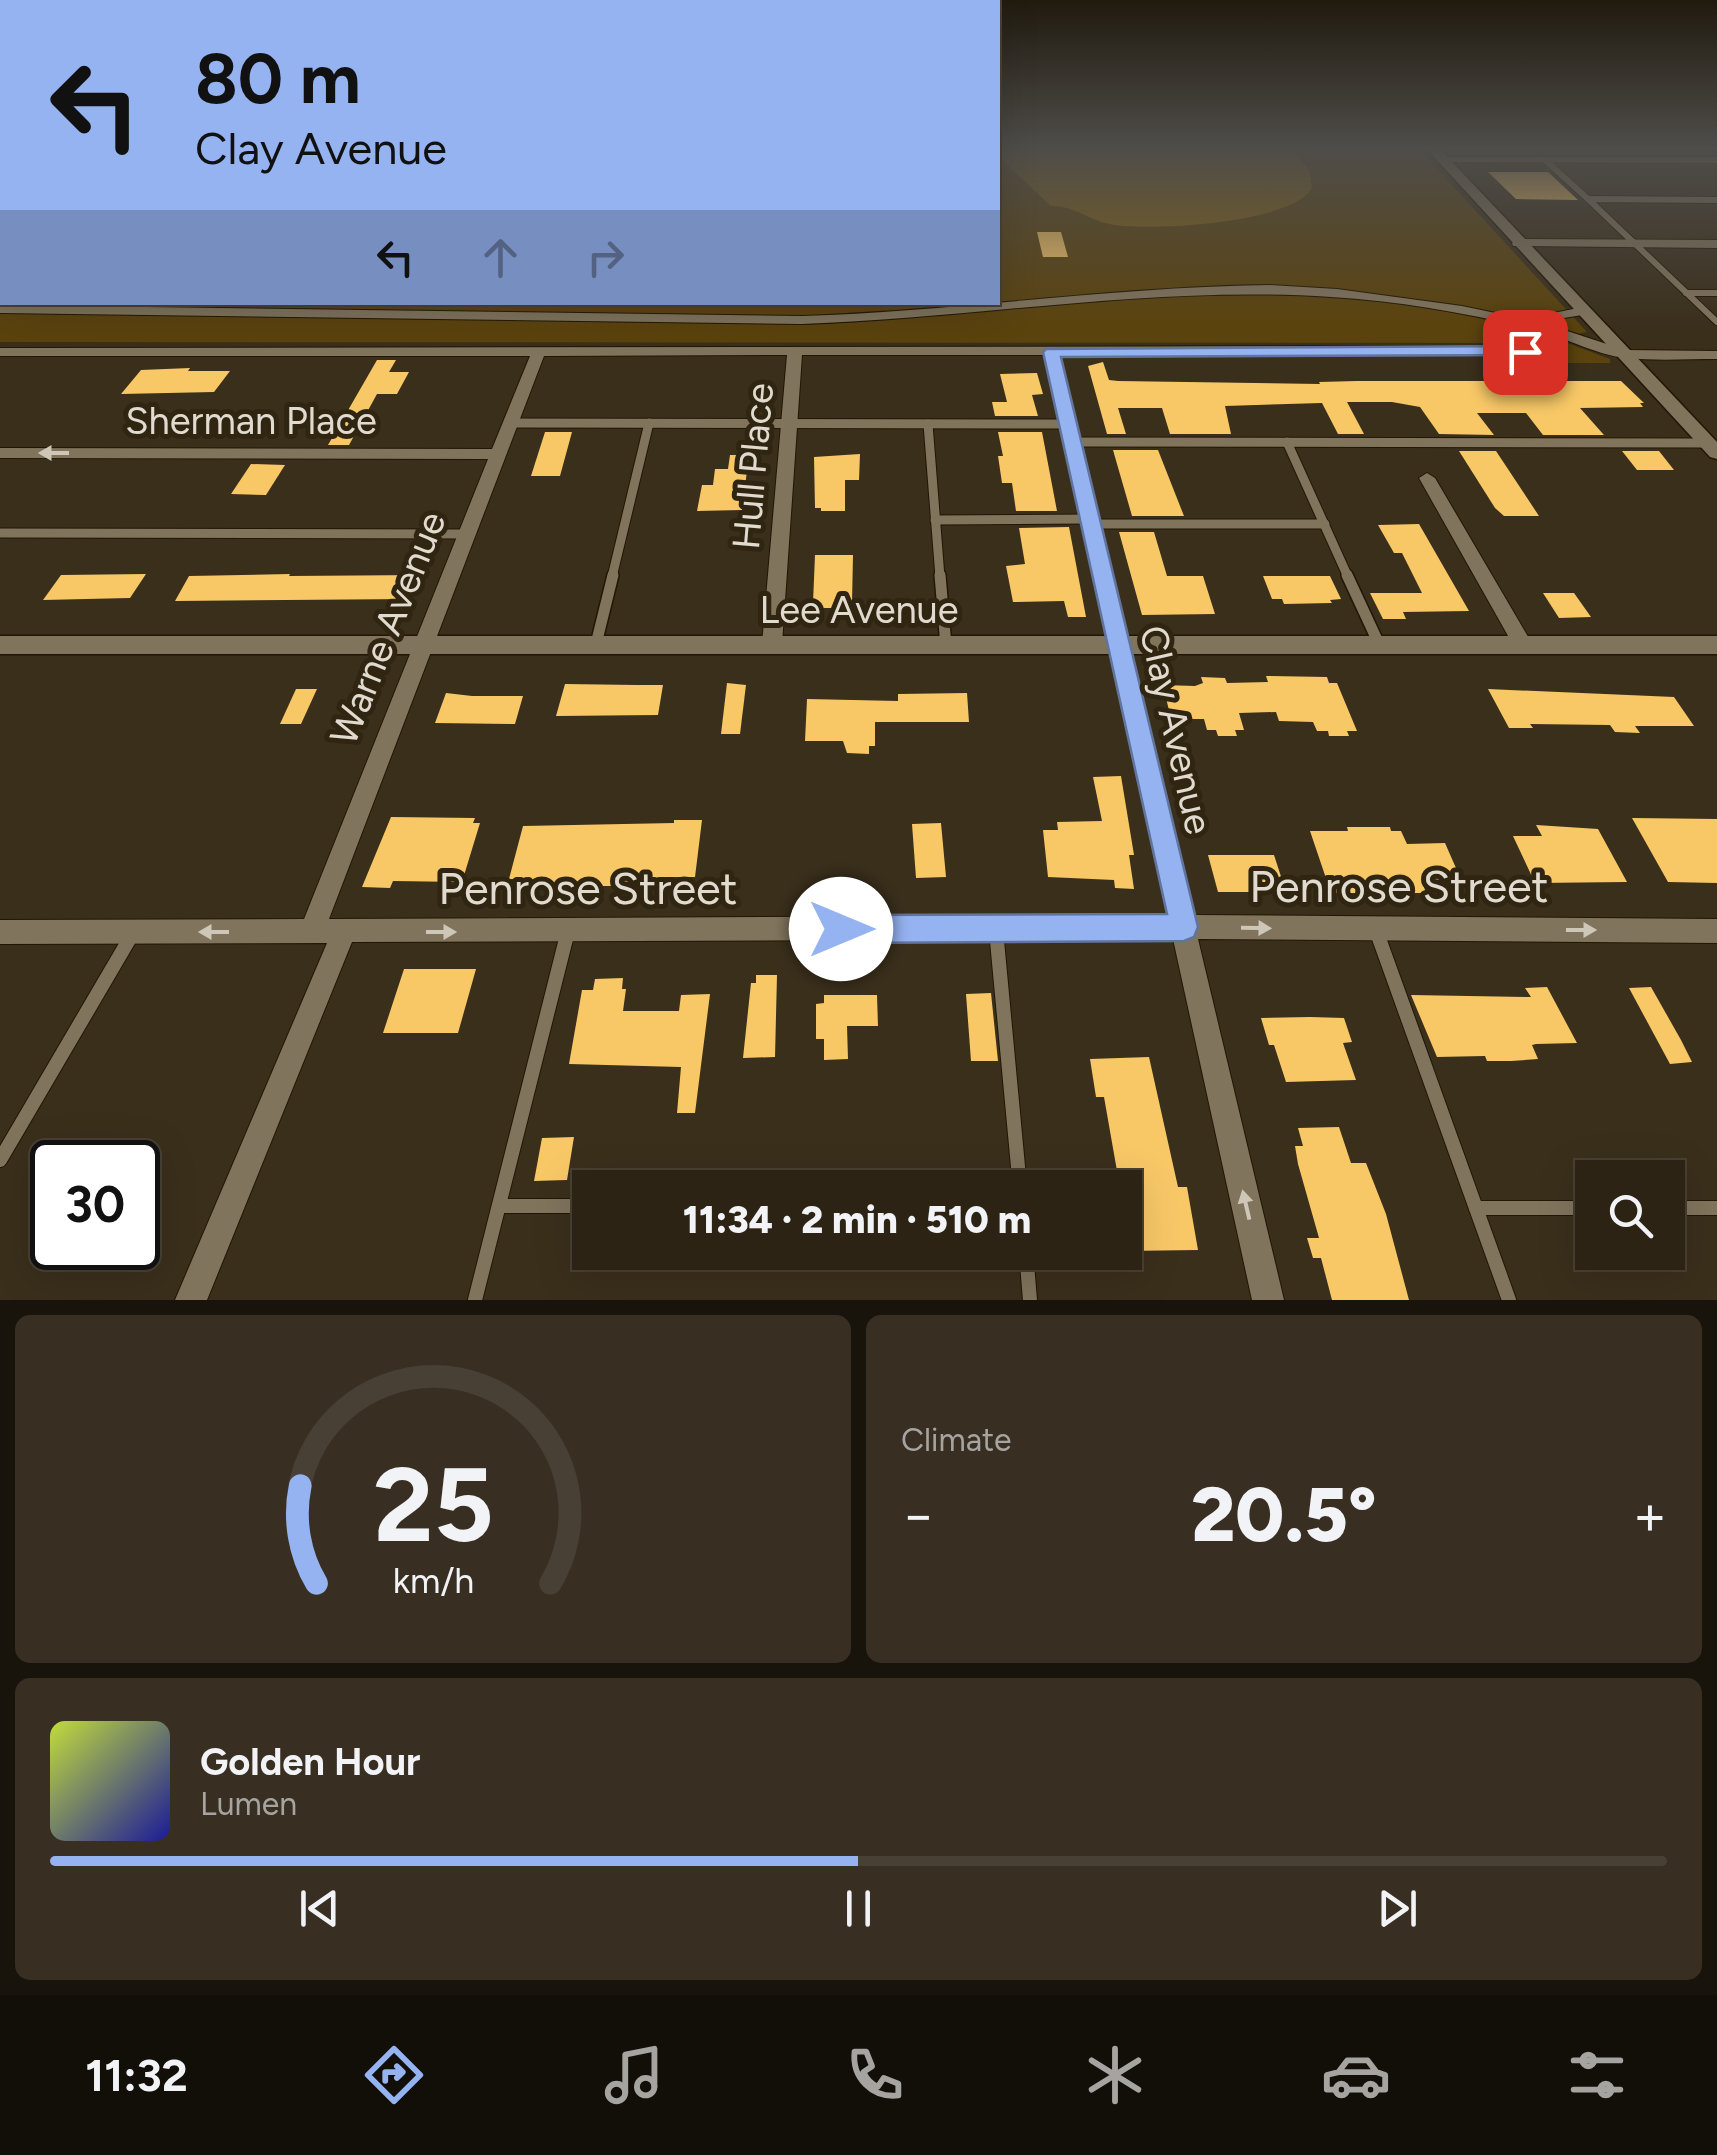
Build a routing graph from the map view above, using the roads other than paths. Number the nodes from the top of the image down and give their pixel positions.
1 (1486, 208) edge
2 (1596, 208) edge
3 (1518, 243) junction
4 (1632, 244) junction
5 (1717, 244) edge
6 (1686, 293) junction
7 (1717, 293) edge
8 (0, 309) edge
9 (1583, 311) junction
10 (1517, 320) junction
11 (1717, 322) edge
12 (1538, 350) dead end
13 (0, 352) edge
14 (1052, 352) junction
15 (538, 353) junction
16 (795, 353) junction
17 (1624, 354) junction
18 (1717, 354) edge
19 (513, 422) junction
20 (649, 423) junction
21 (789, 424) junction
22 (928, 424) junction
23 (1069, 433) junction
24 (1287, 442) junction
25 (1712, 448) edge
26 (0, 453) edge
27 (501, 454) junction
28 (1427, 478) dead end
29 (935, 520) junction
30 (1088, 522) junction
31 (1325, 524) junction
32 (0, 533) edge
33 (469, 534) junction
34 (596, 644) junction
35 (772, 644) junction
36 (0, 645) edge
37 (1117, 645) junction
38 (1380, 645) junction
39 (1524, 645) junction
40 (424, 646) junction
41 (946, 646) junction
42 (1717, 646) edge
43 (1184, 927) junction
44 (996, 928) junction
45 (1376, 929) junction
46 (568, 931) junction
47 (1717, 931) edge
48 (0, 932) edge
49 (134, 932) junction
50 (311, 932) junction
51 (344, 932) junction
52 (0, 1160) edge
53 (1018, 1170) edge
54 (499, 1206) junction
55 (572, 1206) edge
56 (1476, 1208) junction
57 (1575, 1208) edge
58 (1685, 1208) edge
59 (1717, 1208) edge
60 (1028, 1270) edge
61 (190, 1300) edge
62 (475, 1300) edge
63 (1030, 1300) edge
64 (1268, 1300) edge
65 (1509, 1300) edge

1 - 3 street
2 - 4 lane
3 - 4 street
3 - 9 street
4 - 5 street
4 - 6 lane
6 - 7 lane
6 - 11 lane
8 - 10 street
9 - 10 street
9 - 17 street
10 - 17 street
12 - 14 street
13 - 15 street
14 - 16 street
14 - 23 street, Clay Avenue
15 - 16 street
15 - 19 street, Warne Avenue
16 - 21 street, Hull Place
17 - 18 street
17 - 25 street
19 - 20 lane
19 - 27 street, Warne Avenue
20 - 21 lane
20 - 34 lane
21 - 22 lane
21 - 35 street, Hull Place
22 - 23 lane
22 - 29 lane
23 - 24 lane
23 - 30 street, Clay Avenue
24 - 25 lane
24 - 31 lane
27 -> 26 street, Sherman Place
27 - 33 street, Warne Avenue
28 - 39 street
29 - 30 lane
29 - 41 lane
30 - 31 lane
30 - 37 street, Clay Avenue
31 - 38 lane
32 - 33 lane
33 - 40 street, Warne Avenue
34 - 35 street, Lee Avenue
34 - 40 street, Lee Avenue
35 - 41 street, Lee Avenue
36 - 40 street, Lee Avenue
37 - 38 street, Lee Avenue
37 - 41 street, Lee Avenue
37 - 43 street, Clay Avenue
38 - 39 street, Lee Avenue
39 - 42 street, Lee Avenue
40 - 50 street, Warne Avenue
43 - 44 street, Penrose Street
43 -> 45 street, Penrose Street
64 -> 43 street, Clay Avenue
44 - 46 street, Penrose Street
44 - 53 lane
45 -> 47 street, Penrose Street
45 - 56 lane
51 -> 46 street, Penrose Street
46 - 54 lane
48 - 49 street, Penrose Street
50 -> 49 street, Penrose Street
49 - 52 lane
50 - 51 street, Penrose Street
51 - 61 street
54 - 55 lane
54 - 62 lane
56 - 57 lane
56 - 65 lane
58 - 59 lane
60 - 63 lane

